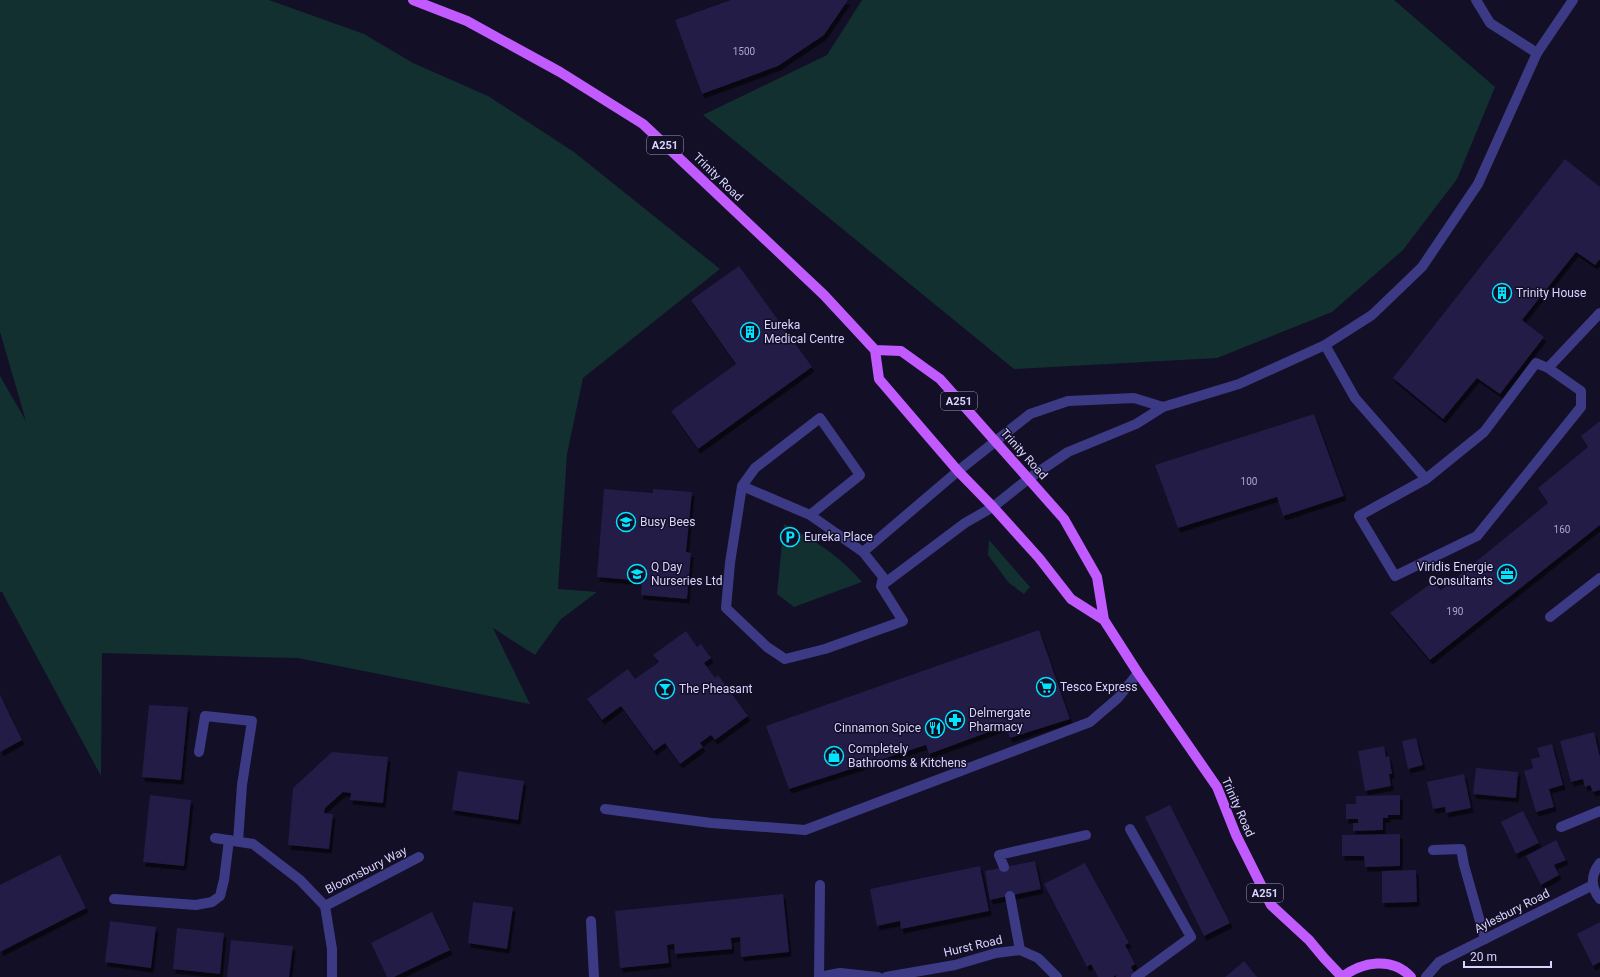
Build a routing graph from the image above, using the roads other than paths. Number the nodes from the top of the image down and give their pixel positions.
1 (413, 0) edge
2 (1476, 0) edge
3 (1573, 0) edge
4 (1537, 53) junction
5 (1600, 313) edge
6 (1325, 346) junction
7 (875, 350) junction
8 (1548, 368) junction
9 (1163, 407) junction
10 (995, 441) junction
11 (958, 472) junction
12 (1028, 478) junction
13 (1426, 480) junction
14 (742, 486) junction
15 (993, 507) junction
16 (810, 514) junction
17 (863, 552) junction
18 (1600, 578) edge
19 (881, 586) junction
20 (1550, 617) dead end
21 (1104, 620) junction
22 (1138, 672) junction
23 (199, 752) dead end
24 (605, 809) dead end
25 (1600, 811) edge
26 (1561, 827) dead end
27 (1130, 829) dead end
28 (1086, 835) dead end
29 (215, 838) dead end
30 (233, 840) junction
31 (1433, 850) dead end
32 (419, 857) dead end
33 (1600, 863) edge
34 (1004, 867) dead end
35 (1593, 884) junction
36 (820, 885) dead end
37 (1010, 896) dead end
38 (114, 899) dead end
39 (1600, 899) edge
40 (325, 906) junction
41 (591, 921) dead end
42 (1485, 939) junction
43 (1020, 950) junction
44 (332, 977) edge
45 (594, 977) edge
46 (819, 977) edge
47 (878, 977) edge
48 (886, 977) edge
49 (1057, 977) edge
50 (1136, 977) edge
51 (1342, 977) edge
52 (1411, 977) edge
53 (1426, 977) edge

1 - 7 main road, Trinity Road / A251
2 - 4 street
3 - 4 street
4 - 6 street
5 - 8 street
6 - 9 street
6 - 13 street
7 - 10 main road, Trinity Road / A251
7 - 11 main road, Trinity Road / A251
8 - 13 street
8 - 13 street
9 - 10 street
9 - 12 street
10 - 11 street
10 - 12 main road, Trinity Road / A251
11 - 15 main road, Trinity Road / A251
11 - 17 street
12 - 15 street
12 - 21 main road, Trinity Road / A251
14 - 16 street
14 - 16 street
14 - 19 street
15 - 19 street
15 - 21 main road, Trinity Road / A251
16 - 17 street
17 - 19 street
18 - 20 street
21 - 22 main road, Trinity Road / A251
22 - 24 street
22 - 51 main road, Trinity Road / A251
23 - 30 street
25 - 26 street
27 - 50 street
28 - 34 street
29 - 30 street, Bloomsbury Way
30 - 38 street
30 - 40 street, Bloomsbury Way
31 - 42 street
32 - 40 street, Bloomsbury Way
33 - 35 street
35 - 39 street
35 - 42 street, Aylesbury Road
36 - 46 street
37 - 43 street
40 - 44 street, Bloomsbury Way
41 - 45 street
42 - 53 street, Aylesbury Road
43 - 48 street, Hurst Road
43 - 49 street, Hurst Road
46 - 47 street
51 - 52 main road, Trinity Road

